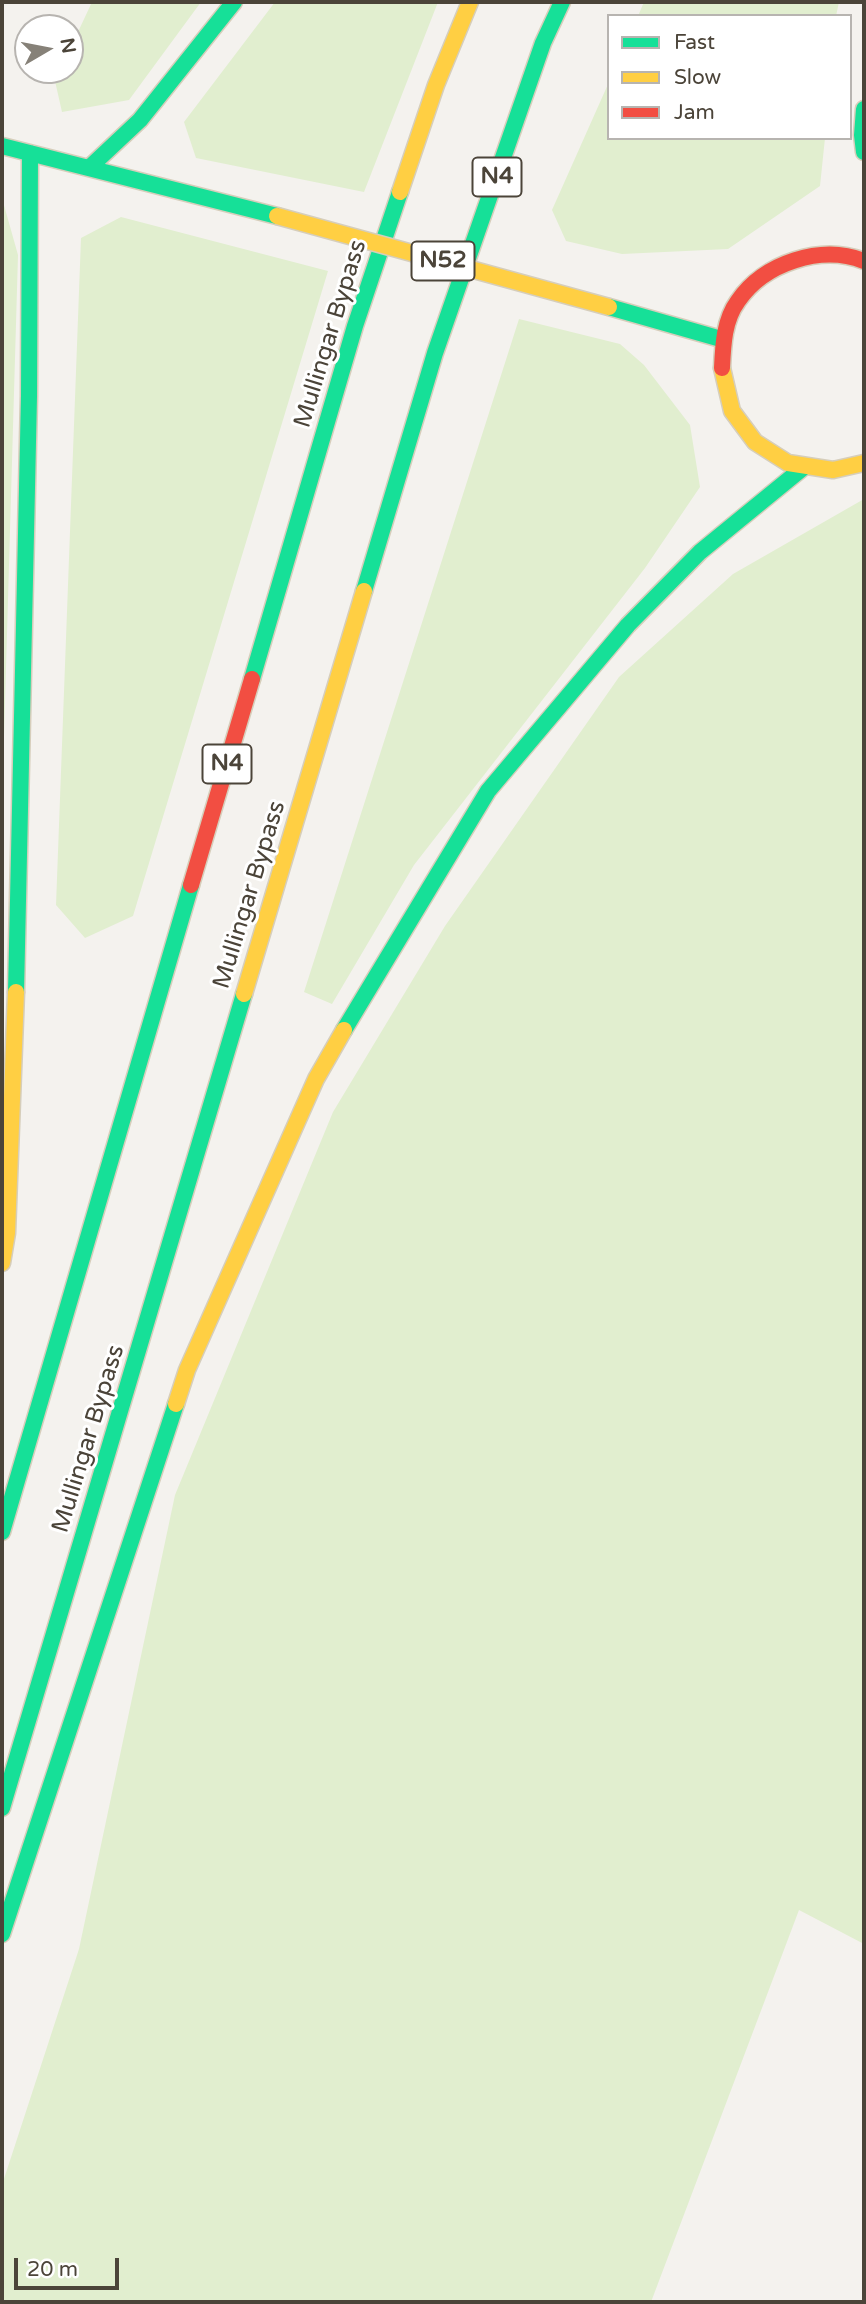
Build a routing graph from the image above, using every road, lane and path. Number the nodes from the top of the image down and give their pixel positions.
1 (234, 2) edge
2 (470, 2) edge
3 (562, 2) edge
4 (864, 109) edge
5 (2, 146) edge
6 (864, 152) edge
7 (30, 153) junction
8 (90, 167) junction
9 (864, 261) edge
10 (721, 339) junction
11 (864, 463) edge
12 (804, 467) junction
13 (2, 1263) edge
14 (2, 1532) edge
15 (2, 1808) edge
16 (2, 1934) edge

1 - 8 main road
2 - 14 main road, Mullingar Bypass / N4
3 - 15 main road, Mullingar Bypass / N4
4 - 6 main road
5 - 7 main road, N52
7 - 8 main road, N52
7 - 13 main road
8 - 10 main road, N52, bridge
9 - 10 main road
10 - 12 main road
11 - 12 main road
12 - 16 main road

